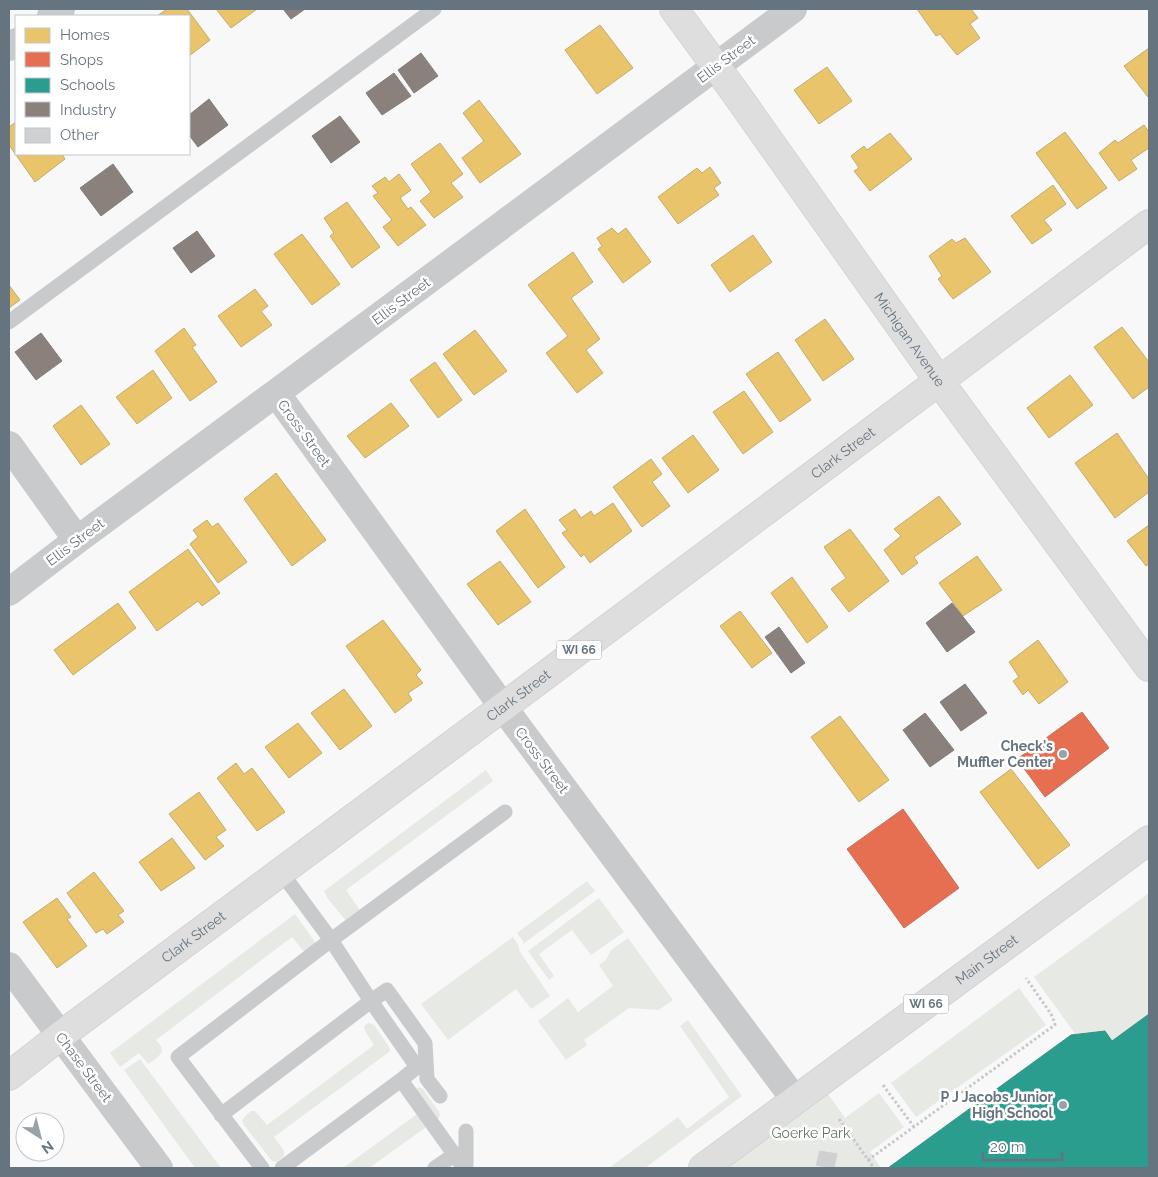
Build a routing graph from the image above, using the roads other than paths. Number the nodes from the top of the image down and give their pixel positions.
1 (434, 9) edge
2 (674, 9) edge
3 (793, 9) edge
4 (716, 66) junction
5 (1149, 224) edge
6 (9, 322) edge
7 (939, 382) junction
8 (276, 393) junction
9 (9, 445) edge
10 (76, 540) junction
11 (9, 592) edge
12 (1149, 667) edge
13 (503, 707) junction
14 (505, 812) dead end
15 (1149, 840) edge
16 (281, 872) junction
17 (331, 940) junction
18 (9, 966) edge
19 (370, 1001) junction
20 (60, 1036) junction
21 (9, 1076) edge
22 (401, 1080) junction
23 (440, 1096) dead end
24 (794, 1100) junction
25 (221, 1115) junction
26 (466, 1131) dead end
27 (454, 1155) junction
28 (159, 1168) edge
29 (262, 1168) edge
30 (282, 1168) edge
31 (435, 1168) edge
32 (465, 1168) edge
33 (704, 1168) edge

1 - 6 lane
2 - 4 main road, Michigan Avenue
3 - 4 street, Ellis Street
4 - 7 main road, Michigan Avenue
4 - 8 street, Ellis Street
5 - 7 main road, Clark Street / WI 66
7 - 12 main road, Michigan Avenue
7 - 13 main road, Clark Street / WI 66
8 - 10 street, Ellis Street
8 - 13 street, Cross Street
9 - 10 street
10 - 11 street, Ellis Street
13 - 16 main road, Clark Street / WI 66
13 - 24 street, Cross Street
14 - 17 lane
15 - 24 main road, Main Street / WI 66
16 - 17 lane
16 - 20 main road, Clark Street / WI 66
17 - 19 lane
17 - 25 lane
18 - 20 street, Chase Street
19 - 22 lane
19 - 23 lane
19 - 25 lane
20 - 21 main road, Clark Street / WI 66
20 - 28 street, Chase Street
22 - 27 lane
22 - 30 lane
24 - 33 main road, Main Street / WI 66
25 - 29 lane
26 - 32 lane
27 - 31 lane
27 - 32 lane

